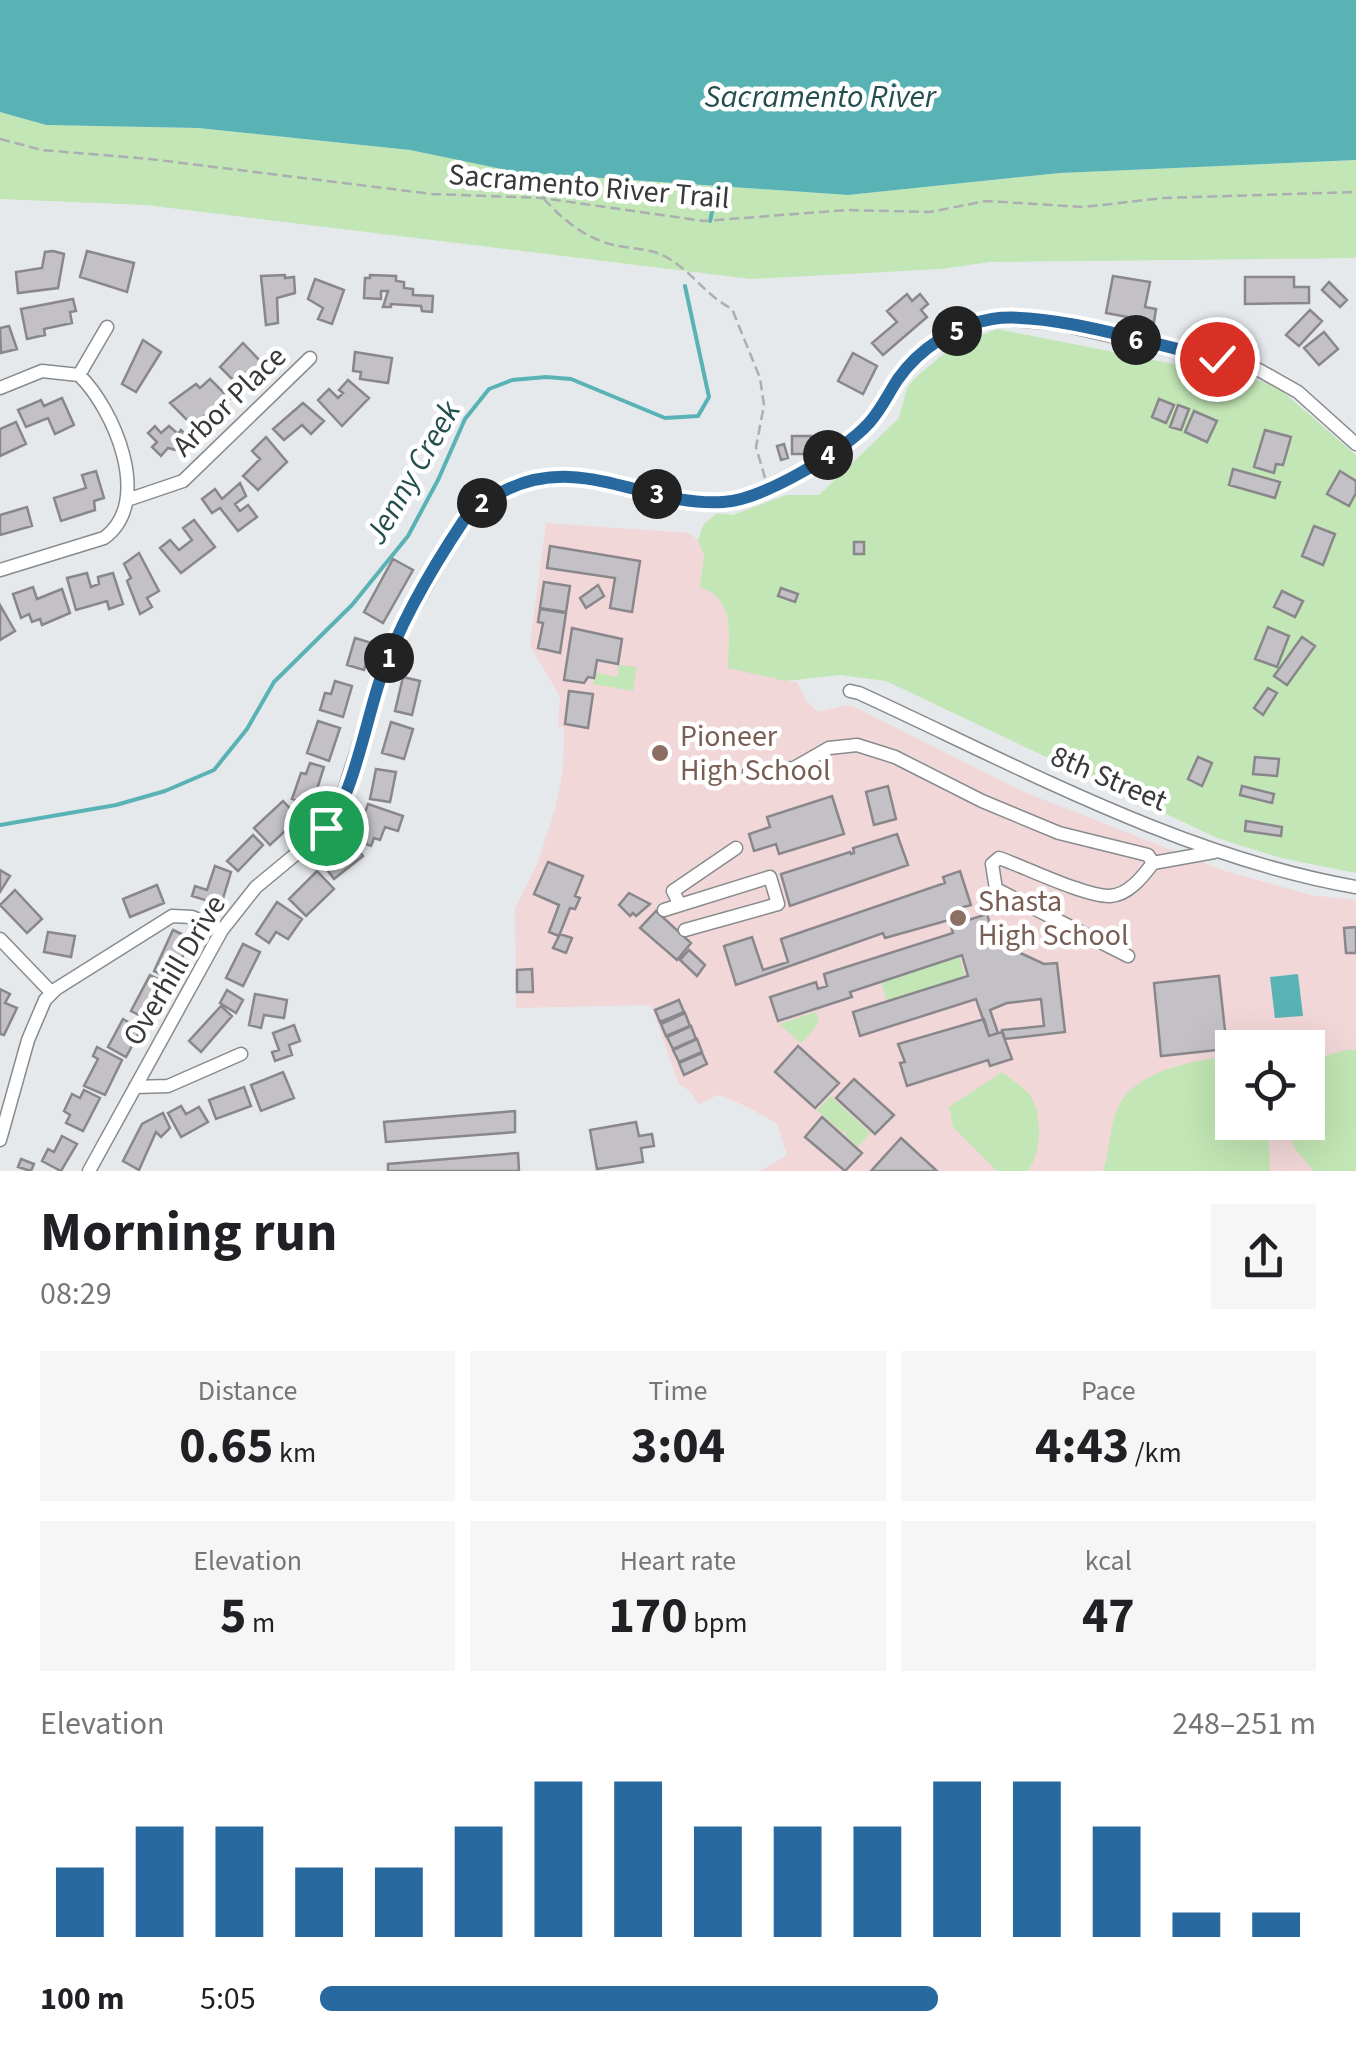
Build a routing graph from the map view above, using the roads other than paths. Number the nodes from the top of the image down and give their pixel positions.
1 (107, 327) dead end
2 (310, 358) dead end
3 (78, 376) junction
4 (0, 388) edge
5 (1356, 444) edge
6 (128, 500) junction
7 (0, 570) edge
8 (850, 691) dead end
9 (749, 772) dead end
10 (736, 848) dead end
11 (1217, 851) junction
12 (1153, 863) junction
13 (1356, 886) edge
14 (680, 905) junction
15 (664, 910) dead end
16 (222, 930) junction
17 (685, 930) dead end
18 (0, 939) edge
19 (1128, 956) dead end
20 (51, 992) junction
21 (241, 1054) dead end
22 (135, 1087) junction
23 (0, 1140) edge
24 (88, 1171) edge

1 - 3 street
2 - 6 street, Arbor Place
3 - 4 street
3 - 6 street
5 - 16 street, Overhill Drive
6 - 7 street
8 - 11 street, 8th Street
9 - 12 street
10 - 14 street
11 - 12 street
11 - 13 street, 8th Street
12 - 19 street
14 - 15 street
14 - 17 street
16 - 20 street
16 - 22 street, Overhill Drive
18 - 20 street
20 - 23 street
21 - 22 street
22 - 24 street, Overhill Drive

